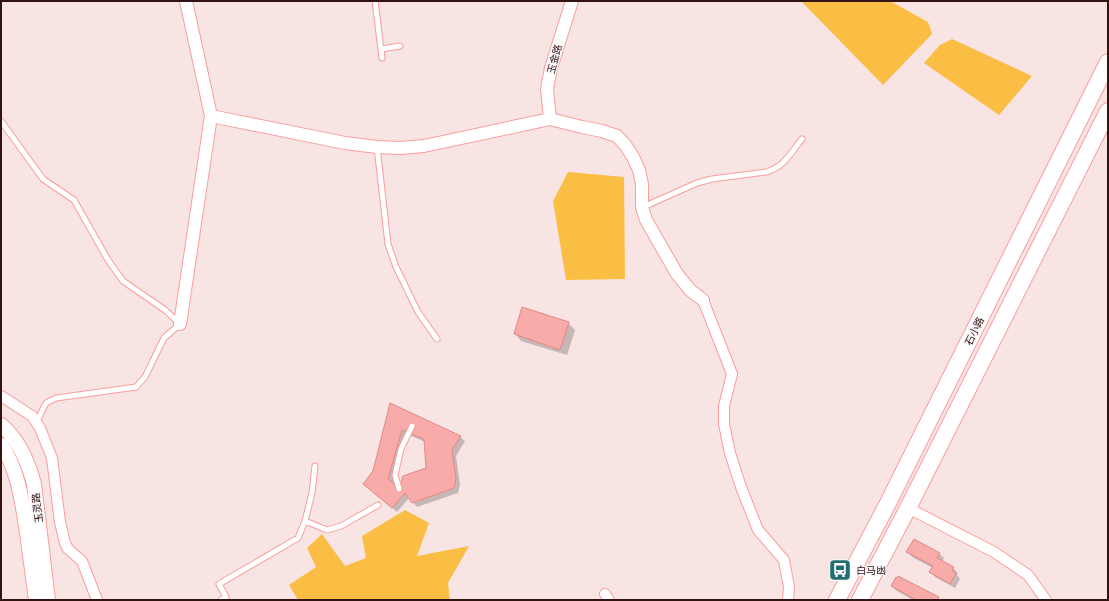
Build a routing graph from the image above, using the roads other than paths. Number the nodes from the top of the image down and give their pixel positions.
1 (186, 1) edge
2 (375, 1) edge
3 (572, 1) edge
4 (400, 46) dead end
5 (381, 49) junction
6 (382, 58) dead end
7 (1108, 62) edge
8 (1108, 111) edge
9 (211, 116) junction
10 (550, 119) junction
11 (1, 121) edge
12 (802, 139) dead end
13 (377, 147) junction
14 (642, 207) junction
15 (703, 300) joint
16 (180, 324) junction
17 (437, 339) dead end
18 (1, 396) edge
19 (36, 423) junction
20 (412, 426) dead end
21 (4, 438) edge
22 (1, 463) edge
23 (315, 466) dead end
24 (16, 474) junction
25 (399, 489) dead end
26 (378, 505) dead end
27 (908, 508) junction
28 (306, 521) junction
29 (36, 550) junction
30 (36, 600) edge
31 (48, 600) edge
32 (97, 600) edge
33 (221, 600) edge
34 (788, 600) edge
35 (837, 600) edge
36 (860, 600) edge
37 (1046, 600) edge

1 - 9 street
2 - 5 lane
3 - 10 street, 玉金路
4 - 5 lane
5 - 6 lane
7 - 35 main road, 石小路
8 - 27 main road, 石小路
9 - 13 street
9 - 16 street
10 - 13 street
10 - 14 street
11 - 16 lane
12 - 14 lane
13 - 17 lane
14 - 15 street
15 - 34 street
16 - 19 lane
18 - 19 street
19 - 32 street
20 - 25 lane
21 - 24 main road, 玉灵路
21 - 29 main road, 玉灵路
22 - 24 main road
23 - 28 lane
24 - 29 main road, 玉灵路
26 - 28 lane
27 - 36 main road, 石小路
27 - 37 street
28 - 33 lane
29 - 30 main road, 玉灵路
29 - 31 main road, 玉灵路

